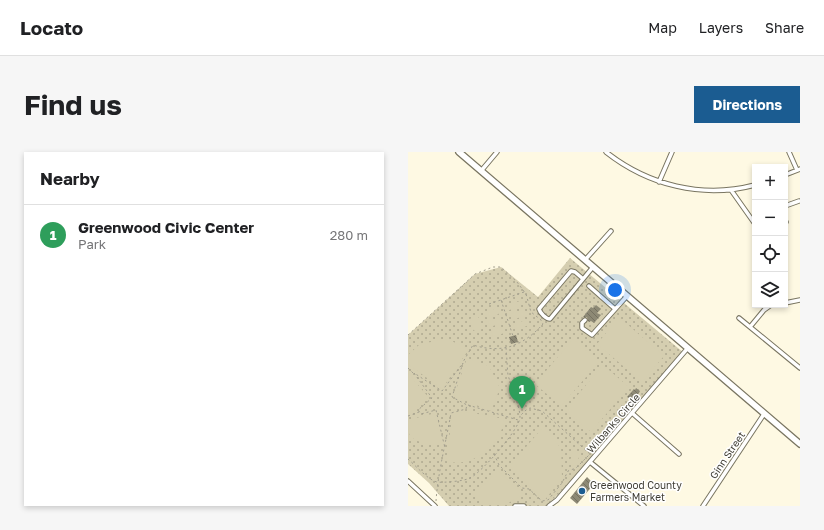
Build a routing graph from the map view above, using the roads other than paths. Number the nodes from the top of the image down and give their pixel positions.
1 (459, 152) edge
2 (496, 152) edge
3 (606, 152) edge
4 (672, 152) edge
5 (789, 152) edge
6 (799, 170) edge
7 (481, 171) junction
8 (788, 174) edge
9 (659, 182) junction
10 (752, 186) edge
11 (732, 190) junction
12 (799, 201) dead end
13 (788, 205) edge
14 (752, 220) edge
15 (611, 231) dead end
16 (585, 260) junction
17 (592, 267) junction
18 (582, 278) junction
19 (589, 286) dead end
20 (627, 296) junction
21 (800, 300) edge
22 (788, 302) edge
23 (767, 308) edge
24 (615, 309) junction
25 (739, 318) dead end
26 (585, 320) dead end
27 (750, 327) junction
28 (687, 348) junction
29 (800, 368) edge
30 (632, 413) junction
31 (764, 414) junction
32 (800, 444) edge
33 (679, 454) dead end
34 (590, 462) junction
35 (408, 482) edge
36 (436, 506) edge
37 (515, 506) edge
38 (524, 506) edge
39 (549, 506) edge
40 (644, 506) edge
41 (703, 506) edge

1 - 7 highway
2 - 7 street
3 - 9 street
4 - 9 street
5 - 6 street
6 - 8 street
7 - 16 highway
9 - 11 street
10 - 11 street
11 - 14 street
12 - 13 street
15 - 16 street
16 - 17 highway
17 - 18 street
17 - 20 highway
18 - 18 street
19 - 24 street
20 - 24 street
20 - 28 highway
21 - 22 street
23 - 27 street
24 - 26 street
25 - 27 street
27 - 29 street
28 - 30 street, Wilbanks Circle
28 - 31 highway
30 - 33 street
30 - 34 street, Wilbanks Circle
31 - 32 highway
31 - 41 street, Ginn Street
34 - 39 street, Wilbanks Circle
34 - 40 street
35 - 36 street
37 - 38 street

